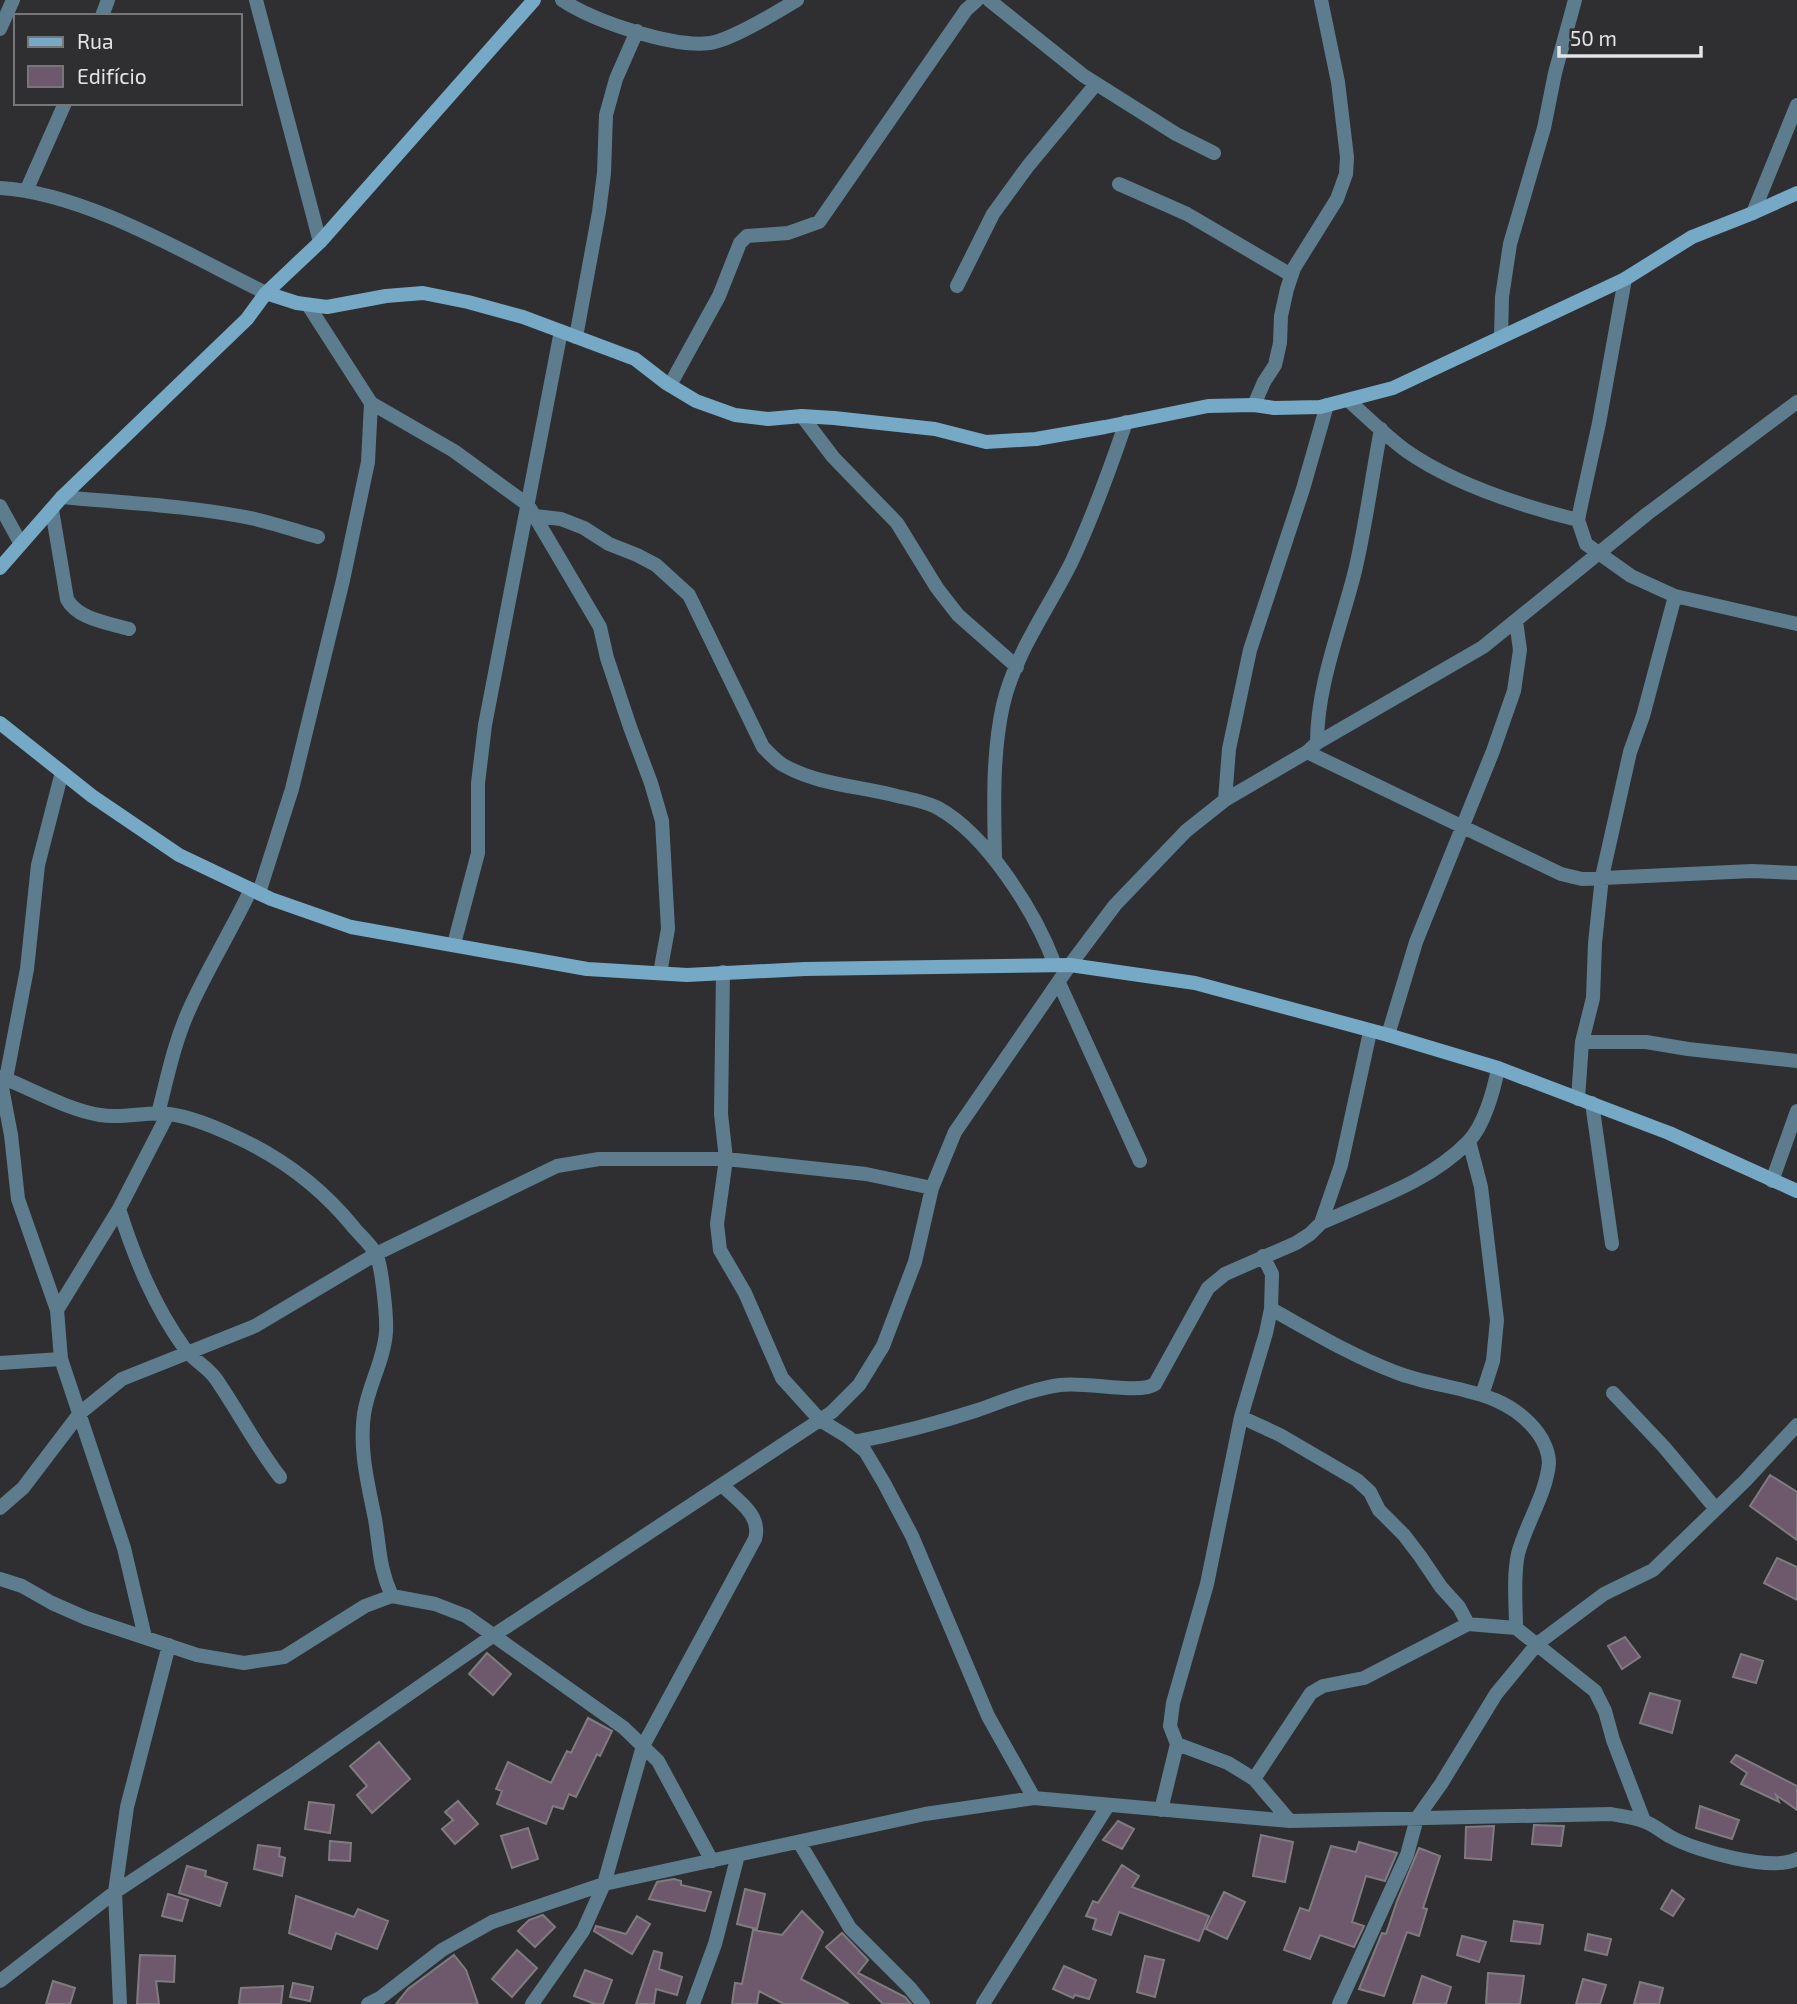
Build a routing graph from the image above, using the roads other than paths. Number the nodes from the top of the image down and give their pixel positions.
1 (13, 0) edge
2 (256, 0) edge
3 (534, 0) edge
4 (562, 0) edge
5 (797, 0) edge
6 (977, 0) edge
7 (989, 0) edge
8 (1321, 0) edge
9 (1575, 0) edge
10 (0, 29) edge
11 (637, 31) junction
12 (1097, 84) junction
13 (64, 105) edge
14 (1797, 105) edge
15 (1214, 153) dead end
16 (1119, 184) dead end
17 (0, 188) edge
18 (27, 189) junction
19 (1797, 193) edge
20 (1753, 213) junction
21 (320, 242) junction
22 (1291, 275) junction
23 (1625, 279) junction
24 (957, 286) dead end
25 (266, 293) junction
26 (308, 305) junction
27 (561, 331) junction
28 (576, 337) junction
29 (1501, 337) junction
30 (670, 385) junction
31 (1348, 400) junction
32 (1797, 402) edge
33 (371, 403) junction
34 (1254, 405) junction
35 (1327, 405) junction
36 (802, 416) junction
37 (1126, 422) junction
38 (1381, 429) junction
39 (62, 498) junction
40 (0, 506) edge
41 (52, 510) junction
42 (532, 510) junction
43 (1578, 520) junction
44 (318, 537) dead end
45 (21, 544) junction
46 (1600, 554) junction
47 (0, 568) edge
48 (1675, 596) junction
49 (1516, 621) junction
50 (1797, 624) edge
51 (129, 629) dead end
52 (1017, 667) junction
53 (0, 723) edge
54 (1312, 747) junction
55 (62, 772) junction
56 (1225, 800) junction
57 (1461, 828) junction
58 (995, 858) junction
59 (1797, 873) edge
60 (1602, 877) junction
61 (255, 891) junction
62 (454, 944) junction
63 (1055, 965) junction
64 (1070, 965) junction
65 (723, 972) junction
66 (660, 973) junction
67 (1059, 983) junction
68 (1370, 1032) junction
69 (1388, 1035) junction
70 (1582, 1042) junction
71 (1797, 1061) edge
72 (1499, 1068) junction
73 (3, 1080) edge
74 (1578, 1099) junction
75 (1592, 1103) junction
76 (1797, 1111) edge
77 (163, 1114) junction
78 (5, 1134) edge
79 (1469, 1141) junction
80 (726, 1159) junction
81 (1140, 1161) dead end
82 (1772, 1181) junction
83 (932, 1188) junction
84 (1797, 1191) edge
85 (119, 1209) junction
86 (1321, 1223) junction
87 (1612, 1244) dead end
88 (376, 1254) junction
89 (1263, 1256) junction
90 (57, 1310) junction
91 (1271, 1310) junction
92 (187, 1352) junction
93 (61, 1359) junction
94 (0, 1363) edge
95 (1613, 1393) dead end
96 (1482, 1395) junction
97 (80, 1413) junction
98 (1241, 1417) junction
99 (820, 1420) junction
100 (1797, 1425) edge
101 (854, 1442) junction
102 (280, 1477) dead end
103 (722, 1485) junction
104 (0, 1508) edge
105 (1716, 1509) junction
106 (0, 1578) edge
107 (392, 1596) junction
108 (1468, 1624) junction
109 (1516, 1628) junction
110 (494, 1635) junction
111 (145, 1637) junction
112 (1537, 1644) junction
113 (169, 1645) junction
114 (1177, 1744) junction
115 (643, 1746) junction
116 (1254, 1779) junction
117 (1034, 1798) junction
118 (1107, 1807) junction
119 (1161, 1810) junction
120 (1417, 1818) junction
121 (1290, 1821) junction
122 (1644, 1821) junction
123 (799, 1842) junction
124 (738, 1855) junction
125 (712, 1861) junction
126 (1794, 1865) edge
127 (604, 1884) junction
128 (115, 1892) junction
129 (0, 1981) edge
130 (120, 2004) edge
131 (368, 2004) edge
132 (532, 2004) edge
133 (693, 2004) edge
134 (923, 2004) edge
135 (983, 2004) edge
136 (1339, 2004) edge

1 - 10 street
2 - 21 street
3 - 21 street
4 - 11 street
5 - 11 street
6 - 30 street
7 - 12 street
8 - 22 street
9 - 29 street
11 - 28 street
12 - 15 street
12 - 24 street
13 - 18 street
14 - 20 street
16 - 22 street
17 - 18 street
18 - 25 street
19 - 20 street
20 - 23 street
21 - 25 street
22 - 34 street
23 - 29 street
23 - 43 street
25 - 26 street
25 - 39 street
26 - 27 street
26 - 33 street
27 - 28 street
27 - 42 street
28 - 30 street
29 - 31 street
30 - 36 street
31 - 35 street
31 - 38 street
32 - 46 street
33 - 42 street
33 - 61 street
34 - 35 street
34 - 37 street
35 - 56 street
36 - 37 street
36 - 52 street
37 - 52 street
38 - 43 street
38 - 54 street
39 - 41 street
39 - 44 street
40 - 45 street
41 - 45 street
41 - 51 street
42 - 58 street
42 - 62 street
42 - 66 street
43 - 46 street
45 - 47 street
46 - 48 street
46 - 49 street
48 - 50 street
48 - 60 street
49 - 54 street
49 - 57 street
52 - 58 street
53 - 55 street
54 - 56 street
54 - 57 street
55 - 61 street
55 - 73 street
56 - 64 street
57 - 60 street
57 - 69 street
58 - 63 street
59 - 60 street
60 - 70 street
61 - 62 street
61 - 77 street
62 - 66 street
63 - 64 street
63 - 65 street
64 - 67 street
64 - 68 street
65 - 66 street
65 - 80 street
67 - 81 street
67 - 83 street
68 - 69 street
68 - 86 street
69 - 72 street
70 - 71 street
70 - 74 street
72 - 74 street
72 - 79 street
73 - 77 street
73 - 78 street
74 - 75 street
75 - 82 street
75 - 87 street
76 - 82 street
77 - 85 street
77 - 88 street
78 - 90 street
79 - 86 street
79 - 96 street
80 - 83 street
80 - 88 street
80 - 99 street
82 - 84 street
83 - 99 street
85 - 90 street
85 - 92 street
86 - 89 street
88 - 92 street
88 - 107 street
89 - 91 street
89 - 101 street
90 - 93 street
91 - 96 street
91 - 98 street
92 - 97 street
92 - 102 street
93 - 94 street
93 - 97 street
95 - 105 street
96 - 109 street
97 - 104 street
97 - 111 street
98 - 108 street
98 - 114 street
99 - 101 street
99 - 103 street
100 - 105 street
101 - 117 street
103 - 110 street
103 - 115 street
105 - 112 street
106 - 111 street
107 - 110 street
107 - 113 street
108 - 109 street
108 - 116 street
109 - 112 street
110 - 115 street
110 - 128 street
111 - 113 street
112 - 120 street
112 - 122 street
113 - 128 street
114 - 116 street
114 - 119 street
115 - 125 street
115 - 127 street
116 - 121 street
117 - 118 street
117 - 123 street
118 - 119 street
118 - 135 street
119 - 121 street
120 - 121 street
120 - 122 street
120 - 136 street
122 - 126 street
123 - 124 street
123 - 134 street
124 - 125 street
124 - 133 street
125 - 127 street
127 - 131 street
127 - 132 street
128 - 129 street
128 - 130 street

